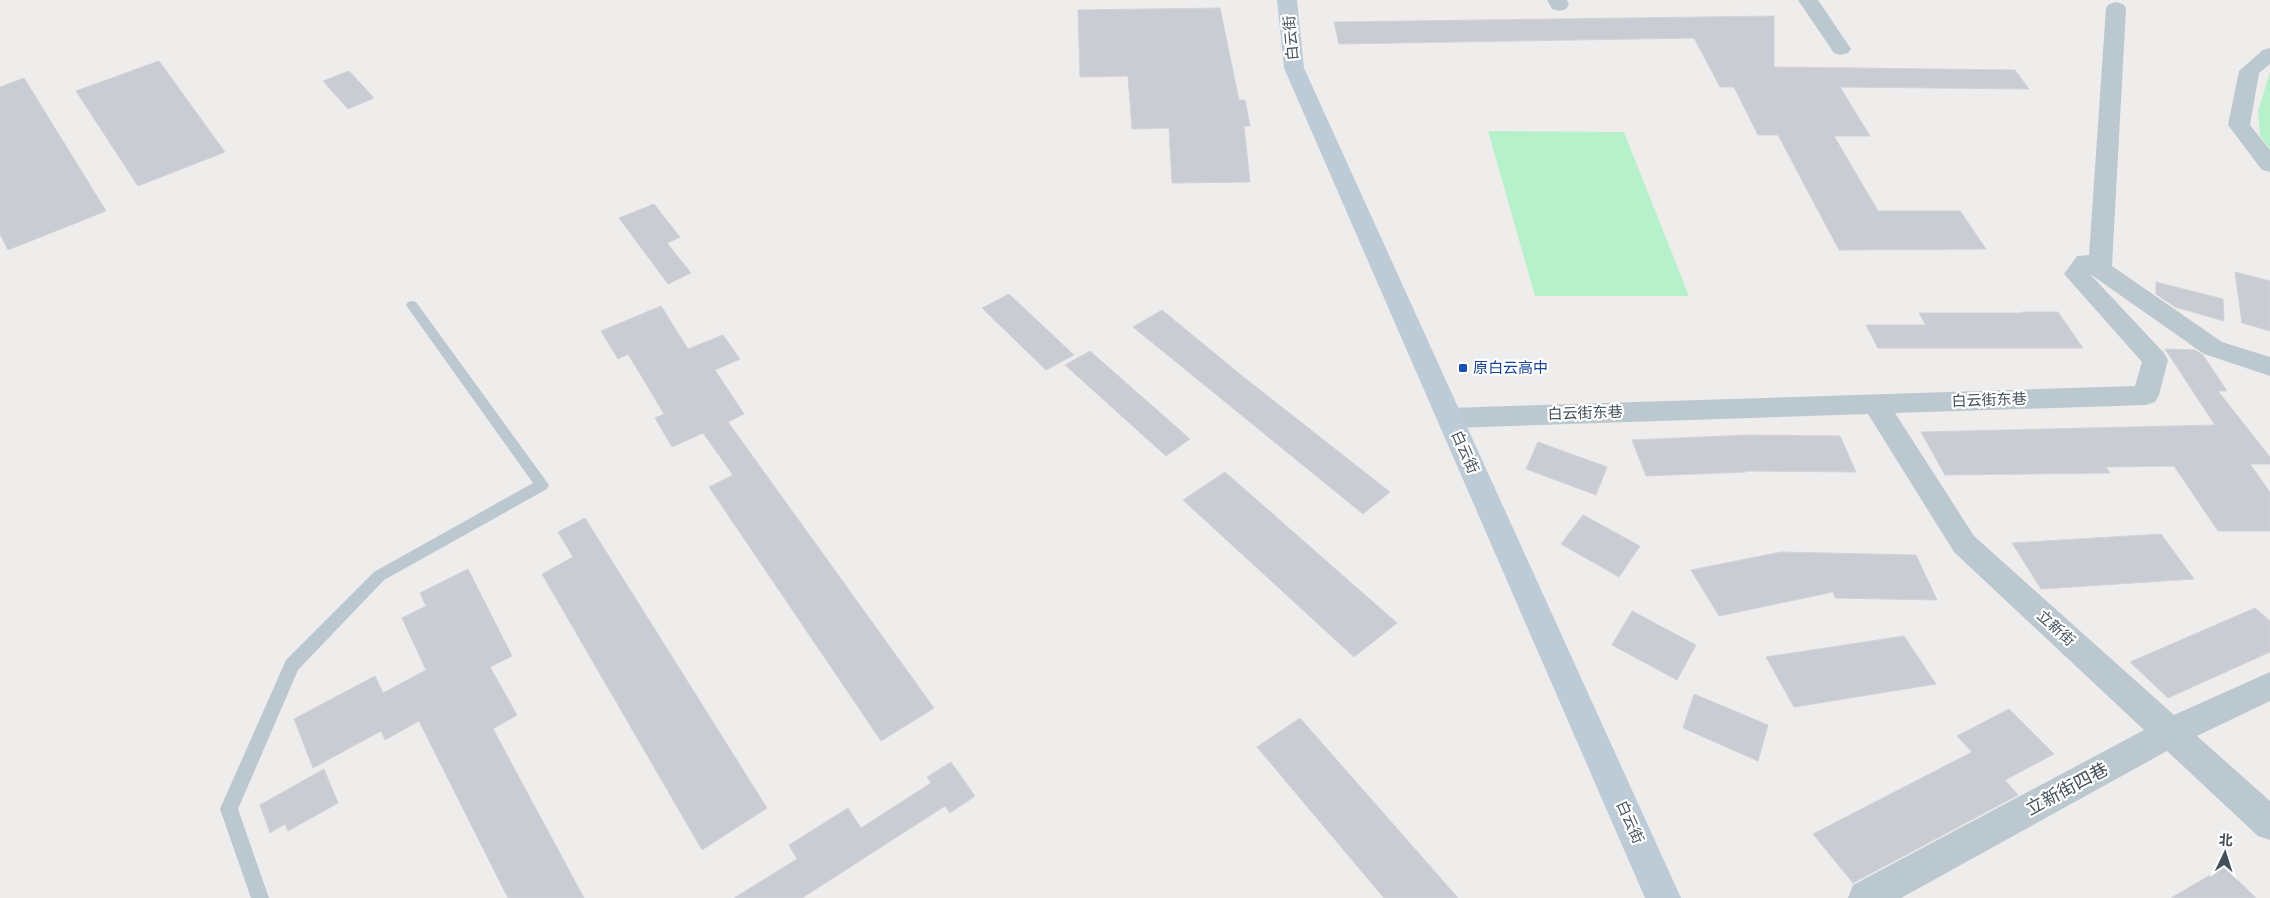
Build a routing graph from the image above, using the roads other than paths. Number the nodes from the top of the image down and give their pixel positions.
1 (1287, 0) edge
2 (1808, 0) edge
3 (2116, 8) dead end
4 (1841, 49) dead end
5 (2270, 54) edge
6 (2270, 165) edge
7 (2100, 269) junction
8 (412, 305) dead end
9 (2270, 367) edge
10 (1875, 404) junction
11 (1450, 418) junction
12 (2270, 686) edge
13 (2170, 733) junction
14 (2270, 824) edge
15 (260, 898) edge
16 (1664, 898) edge
17 (1866, 898) edge

1 - 11 main road, 白云街
2 - 4 street
3 - 7 street
5 - 6 street
7 - 9 street
7 - 10 street, 白云街东巷
8 - 15 lane
10 - 11 street, 白云街东巷
10 - 13 street, 立新街
11 - 16 main road, 白云街
12 - 13 street, 立新街四巷
13 - 14 street, 立新街
13 - 17 street, 立新街四巷

